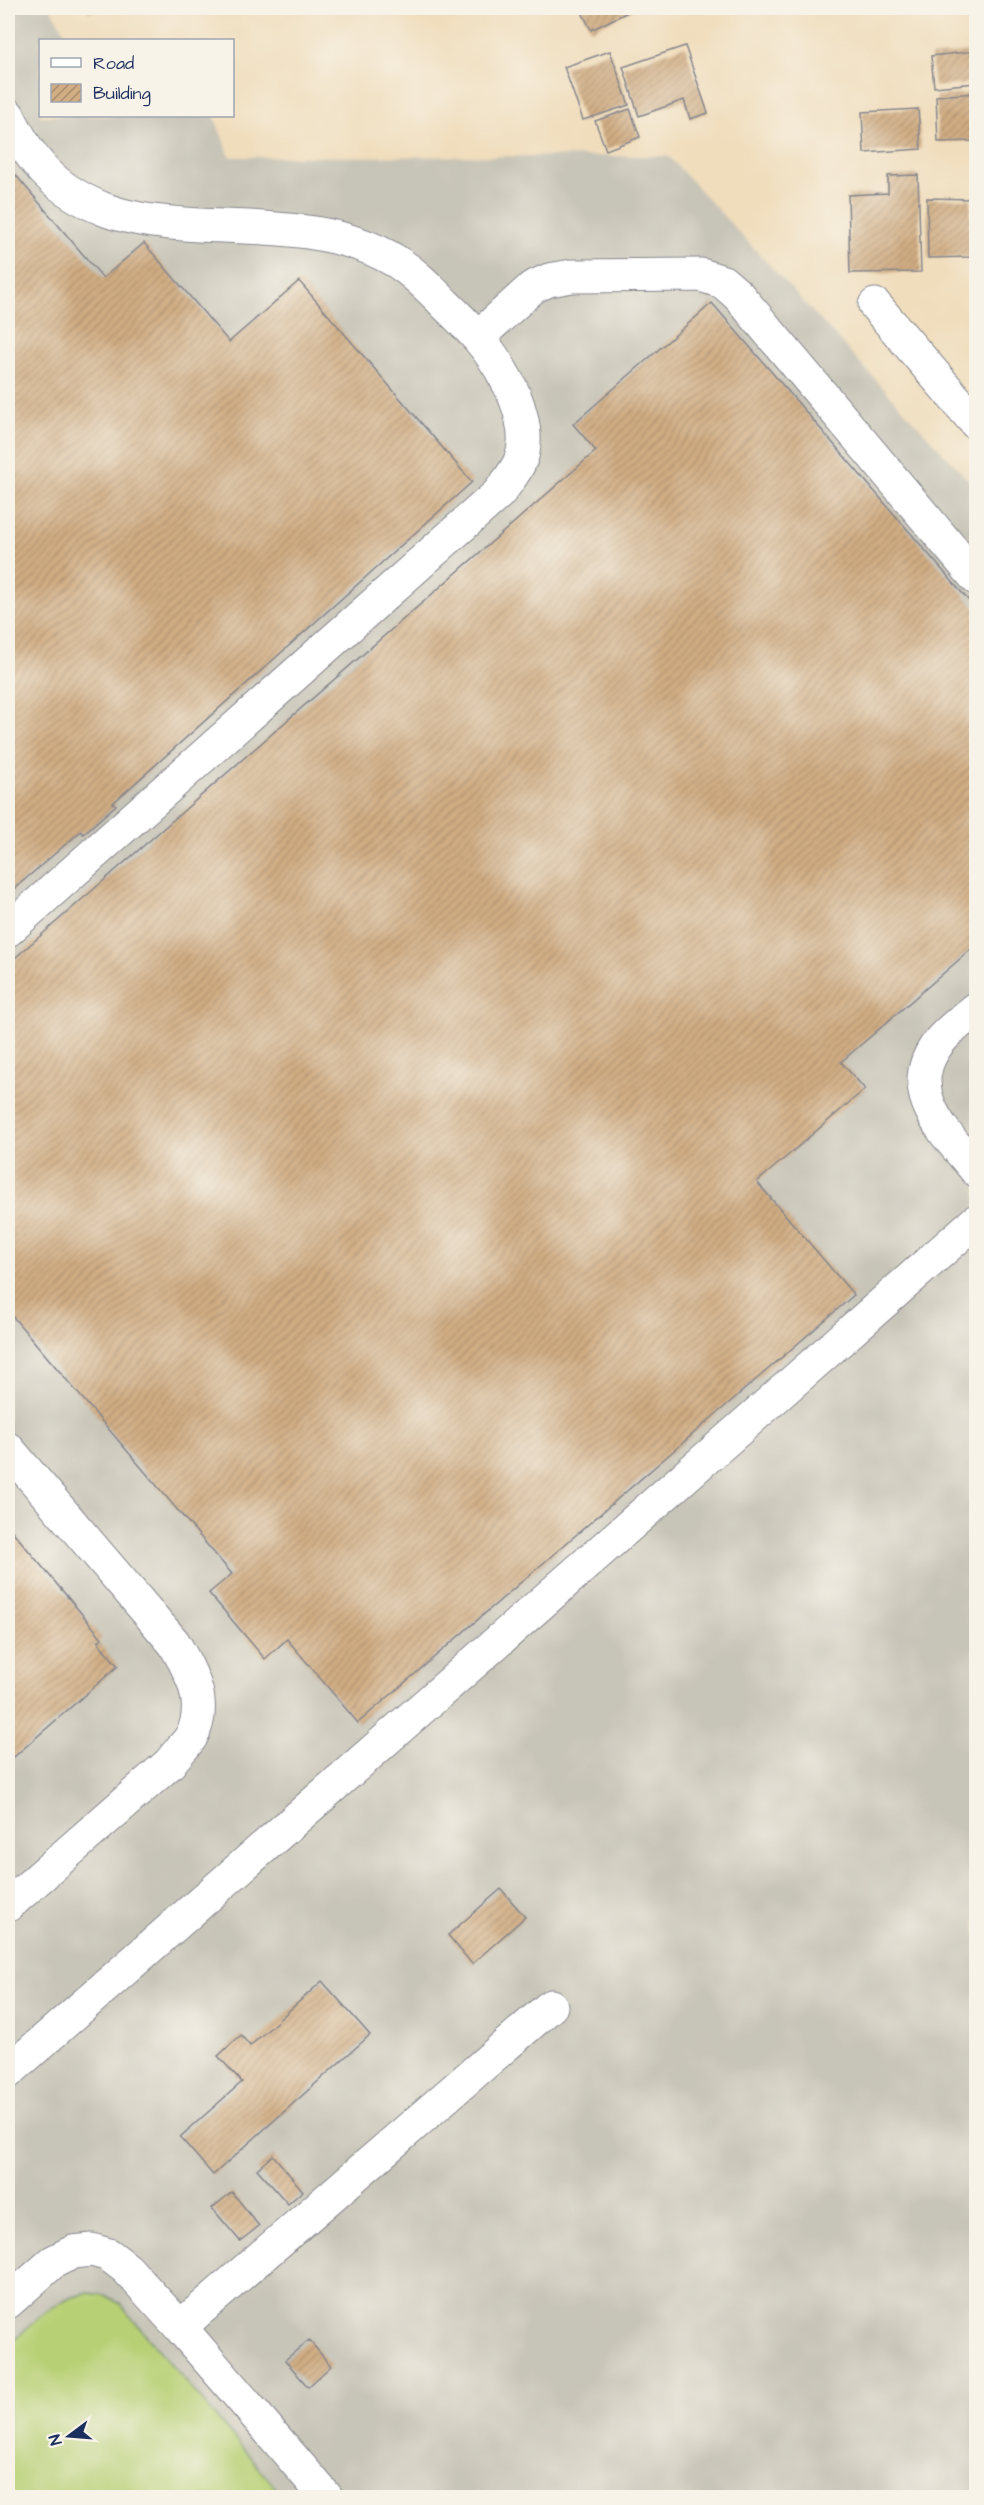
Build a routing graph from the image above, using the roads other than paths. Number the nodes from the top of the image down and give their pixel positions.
1 (8, 116) edge
2 (875, 305) dead end
3 (478, 336) junction
4 (976, 423) edge
5 (976, 578) edge
6 (8, 930) edge
7 (976, 1009) edge
8 (976, 1170) edge
9 (976, 1221) edge
10 (8, 1449) edge
11 (8, 1905) edge
12 (551, 2006) dead end
13 (8, 2072) edge
14 (8, 2302) edge
15 (180, 2327) junction
16 (327, 2498) edge

1 - 3 street
2 - 4 street
3 - 5 street
3 - 6 street
7 - 8 street
9 - 13 street
10 - 11 street
12 - 15 street
14 - 15 street
15 - 16 street

